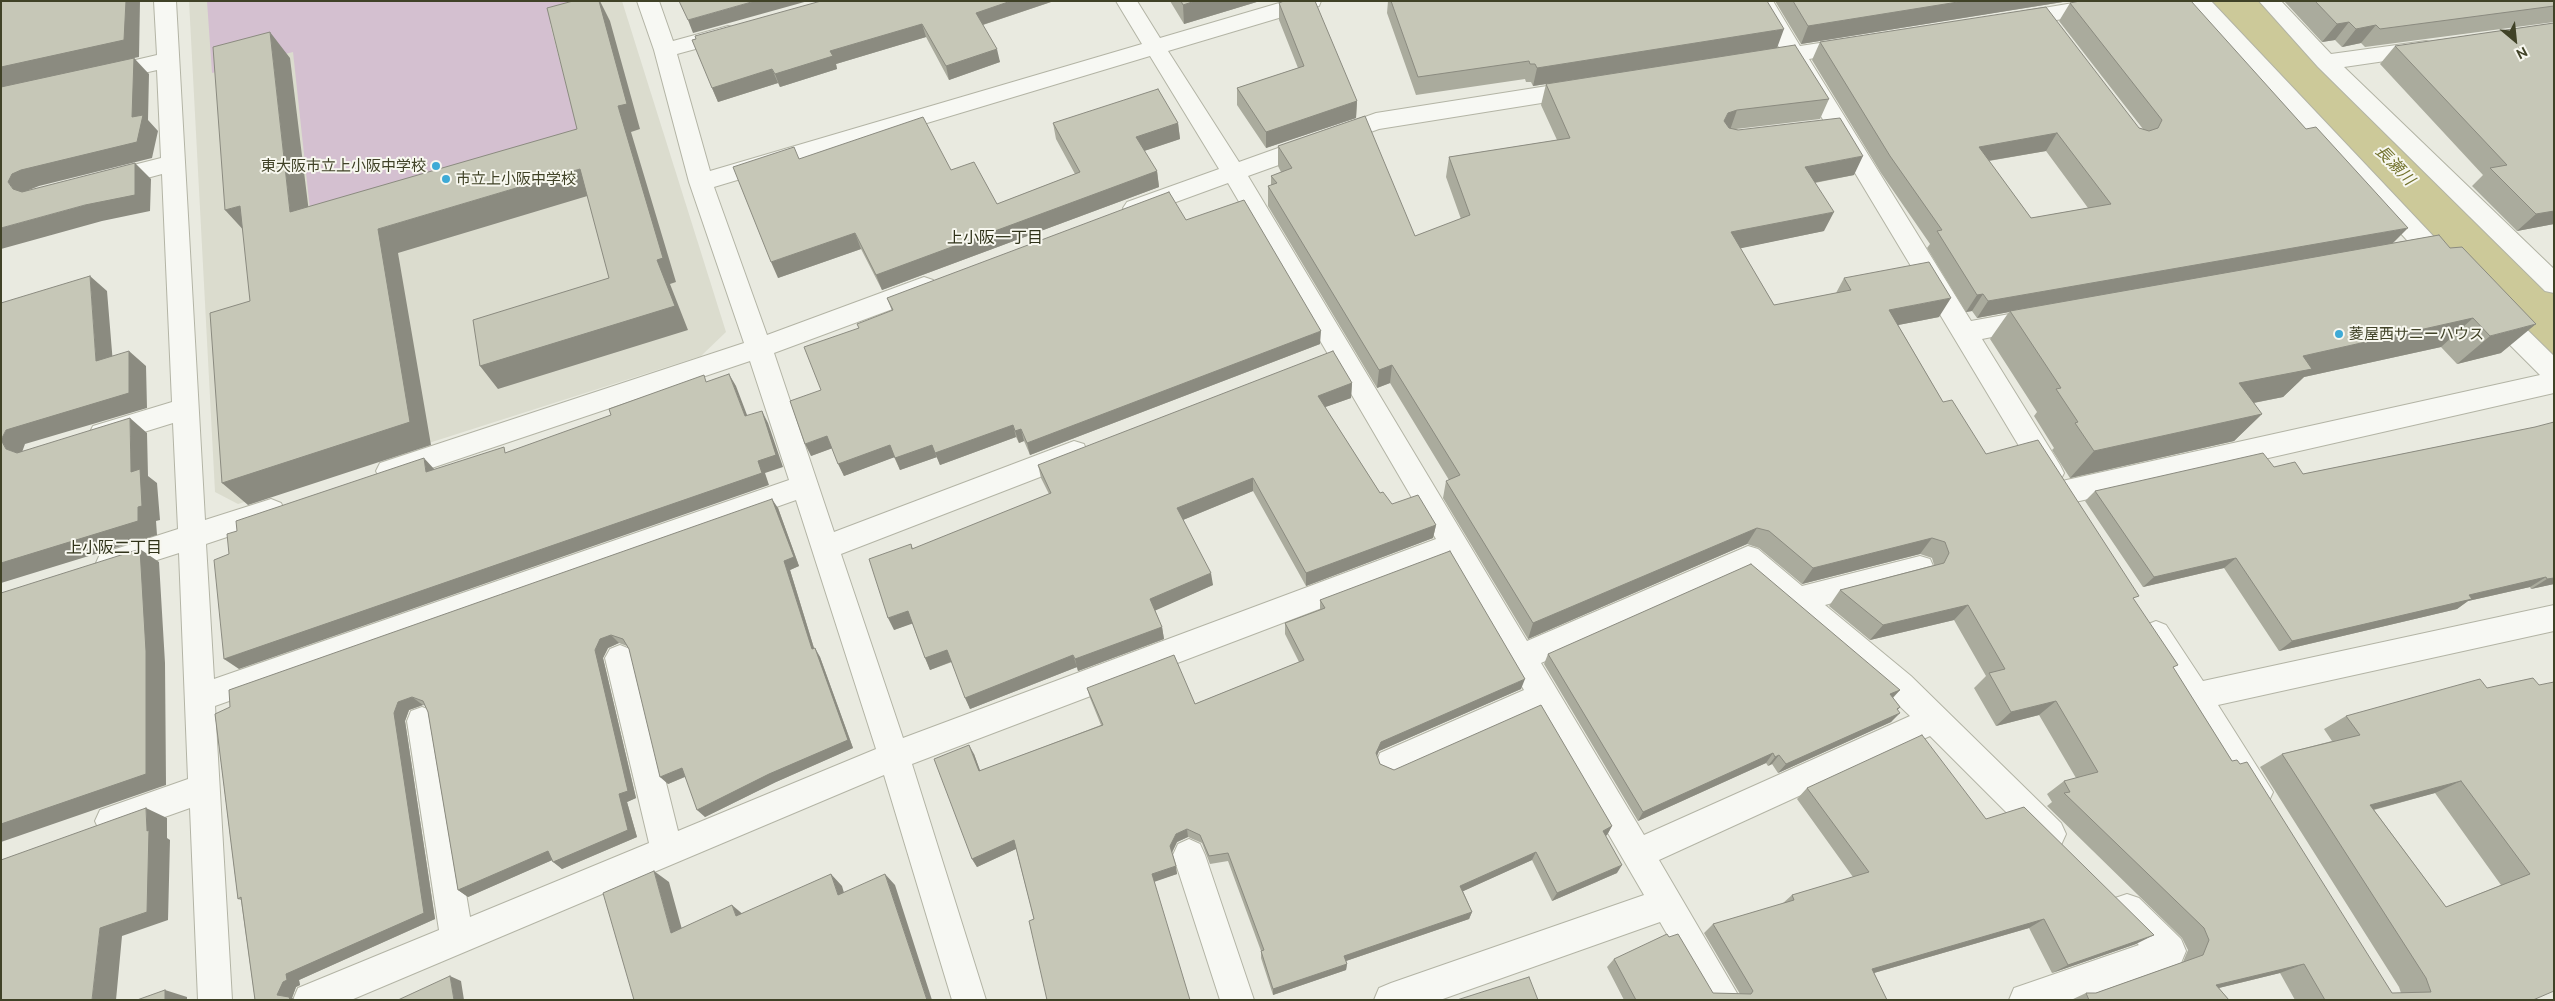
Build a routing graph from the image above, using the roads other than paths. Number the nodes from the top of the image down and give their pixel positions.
1 (165, 1) edge
2 (648, 1) edge
3 (1126, 1) edge
4 (1311, 1) edge
5 (1762, 1) edge
6 (2129, 1) edge
7 (2199, 1) edge
8 (2270, 1) edge
9 (1992, 23) edge
10 (749, 27) edge
11 (1874, 42) edge
12 (2449, 45) edge
13 (1154, 46) junction
14 (665, 50) junction
15 (1796, 54) junction
16 (168, 60) junction
17 (1747, 62) edge
18 (2326, 62) junction
19 (85, 78) edge
20 (1600, 85) edge
21 (1839, 127) junction
22 (1812, 130) edge
23 (173, 163) junction
24 (1233, 171) junction
25 (701, 182) junction
26 (87, 185) edge
27 (1112, 216) edge
28 (2430, 250) junction
29 (2401, 255) edge
30 (945, 279) edge
31 (2554, 284) edge
32 (2061, 315) edge
33 (1964, 332) junction
34 (759, 348) junction
35 (1339, 350) junction
36 (1312, 361) edge
37 (2554, 372) edge
38 (2554, 382) edge
39 (185, 409) junction
40 (82, 440) edge
41 (1100, 442) edge
42 (371, 478) edge
43 (804, 486) junction
44 (295, 503) edge
45 (191, 538) junction
46 (1454, 545) junction
47 (824, 548) junction
48 (1920, 568) edge
49 (87, 571) edge
50 (1797, 600) junction
51 (2143, 614) edge
52 (2554, 618) edge
53 (620, 658) dead end
54 (1521, 658) junction
55 (1543, 696) junction
56 (2197, 696) junction
57 (199, 698) junction
58 (1934, 720) junction
59 (422, 721) dead end
60 (894, 756) junction
61 (1390, 763) dead end
62 (204, 788) junction
63 (2270, 814) edge
64 (84, 831) edge
65 (667, 851) junction
66 (2070, 853) edge
67 (1636, 854) junction
68 (1189, 855) dead end
69 (2105, 888) edge
70 (1666, 904) junction
71 (457, 939) junction
72 (215, 1000) edge
73 (310, 1000) edge
74 (969, 1000) edge
75 (1237, 1000) edge
76 (1391, 1000) edge
77 (1724, 1000) edge
78 (2026, 1000) edge

1 - 16 street
2 - 14 street
3 - 13 street
4 - 13 street
5 - 15 street
6 - 9 street
7 - 28 street
8 - 18 street
10 - 14 street
11 - 15 street
12 - 18 street
13 - 24 street
13 - 25 street
14 - 25 street
15 - 17 street
15 - 21 street
16 - 19 street
16 - 23 street
18 - 31 street
20 - 24 street
21 - 22 street
21 - 33 street
23 - 26 street
23 - 39 street
24 - 27 street
24 - 35 street
25 - 34 street
28 - 29 street
28 - 37 street
30 - 34 street
32 - 33 street
33 - 38 street
34 - 42 street
34 - 43 street
35 - 36 street
35 - 46 street
39 - 40 street
39 - 45 street
41 - 47 street
43 - 47 street
43 - 57 street
44 - 45 street
45 - 49 street
45 - 57 street
46 - 54 street
46 - 60 street
47 - 60 street
48 - 50 street
50 - 54 street
50 - 58 street
51 - 56 street
52 - 56 street
53 - 65 street
54 - 55 street
55 - 61 street
55 - 67 street
56 - 63 street
57 - 62 street
58 - 66 street
58 - 67 street
59 - 71 street
60 - 65 street
60 - 74 street
62 - 64 street
62 - 72 street
65 - 71 street
67 - 70 street
68 - 75 street
69 - 78 street
70 - 76 street
70 - 77 street
71 - 73 street

